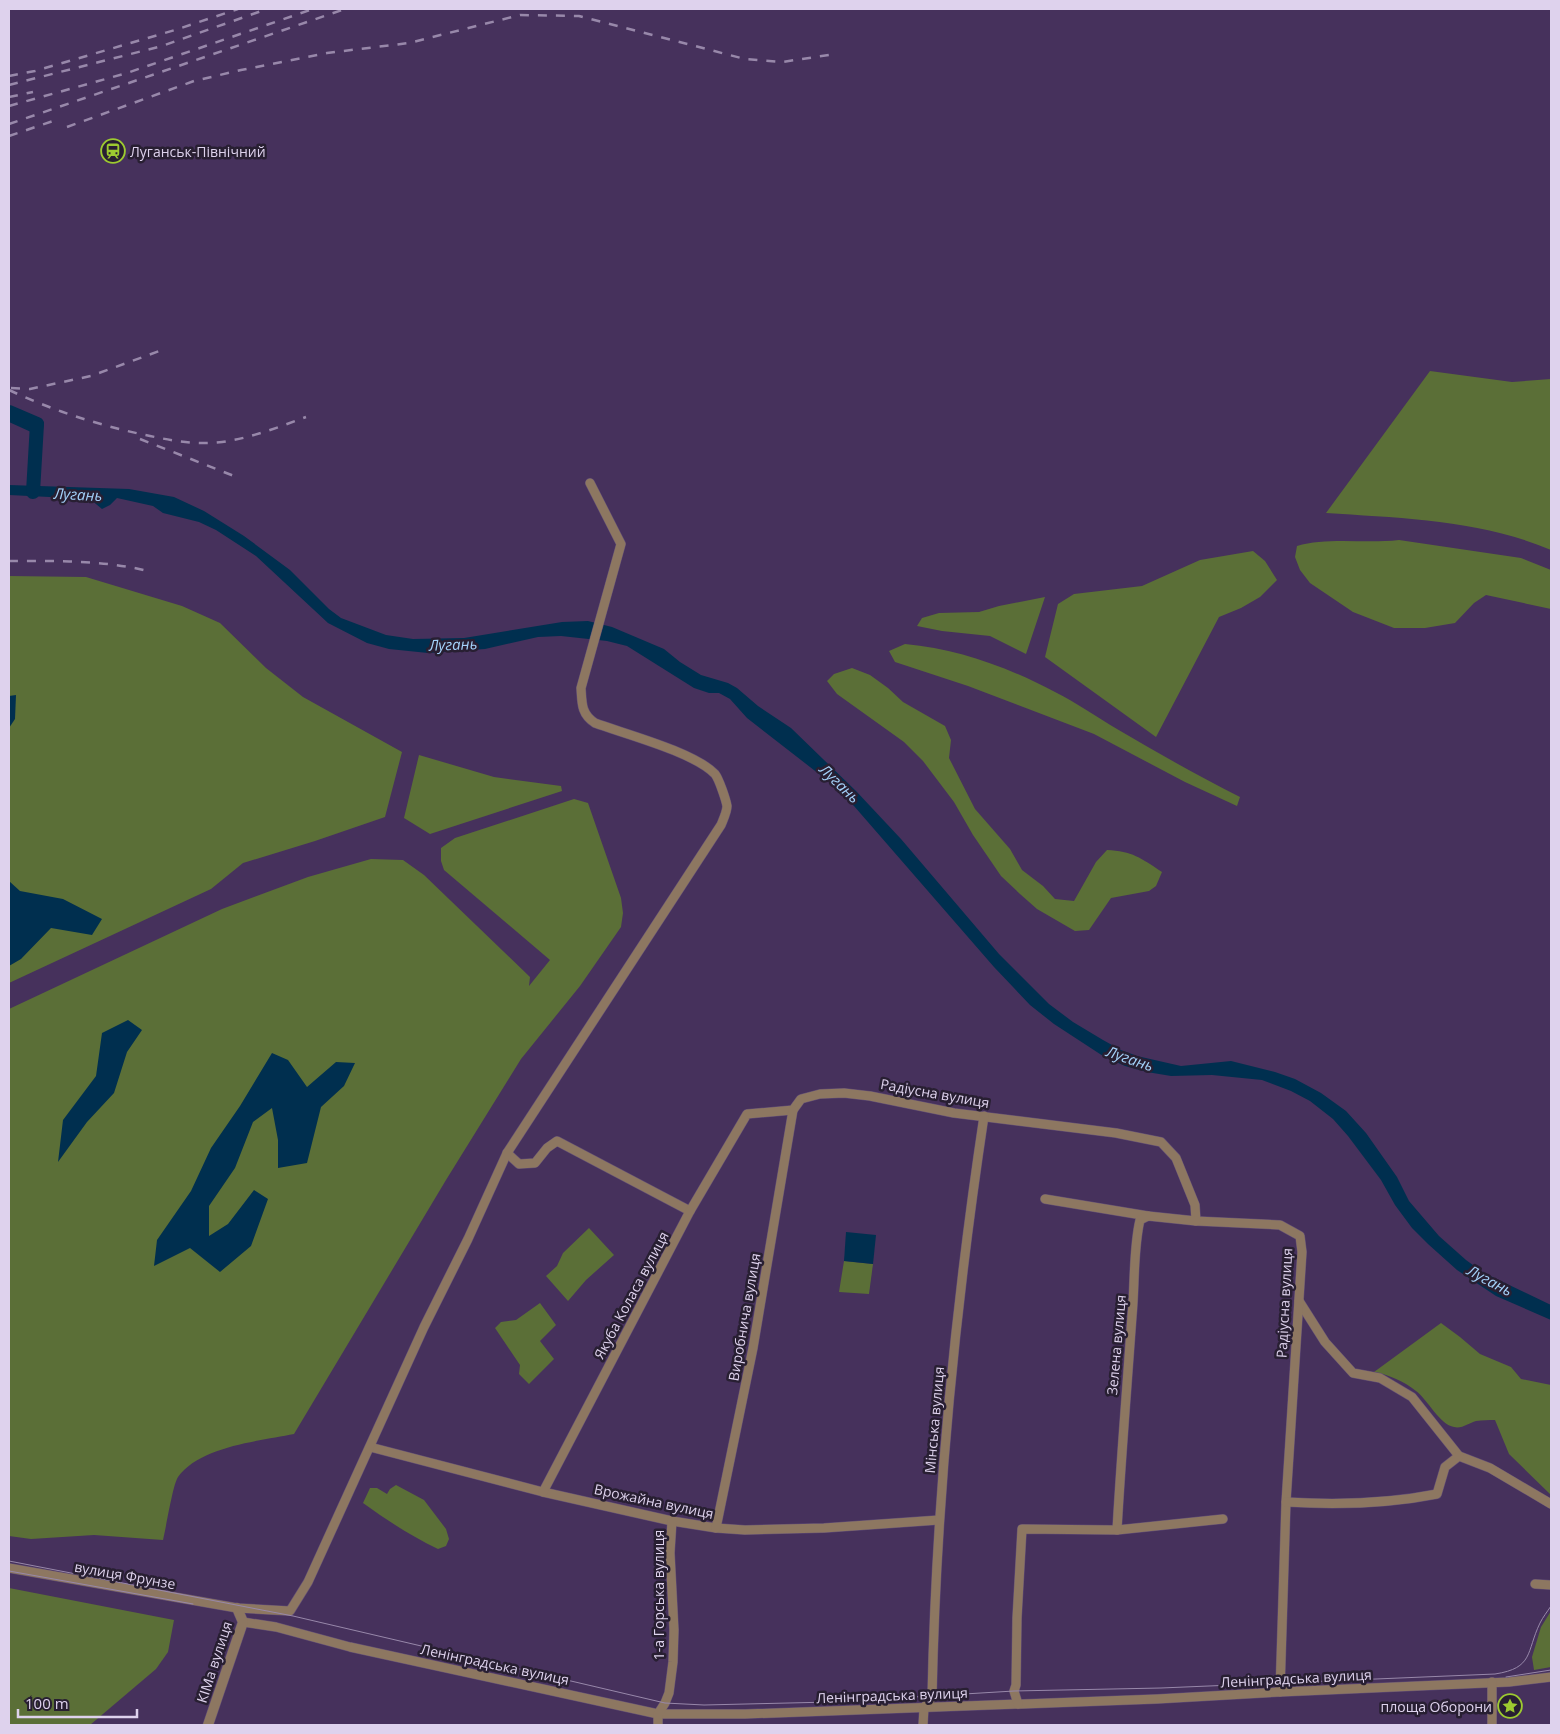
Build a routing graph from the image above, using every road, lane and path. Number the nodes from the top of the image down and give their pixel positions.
1 (590, 483) dead end
2 (793, 1110) junction
3 (984, 1116) junction
4 (507, 1153) junction
5 (1045, 1199) dead end
6 (690, 1211) junction
7 (1148, 1216) junction
8 (1196, 1221) junction
9 (1298, 1301) junction
10 (370, 1447) junction
11 (1459, 1456) junction
12 (543, 1492) junction
13 (1286, 1502) junction
14 (1551, 1504) edge
15 (1223, 1519) dead end
16 (938, 1520) junction
17 (672, 1521) junction
18 (716, 1528) junction
19 (1117, 1530) junction
20 (9, 1568) edge
21 (1535, 1584) dead end
22 (1551, 1585) edge
23 (237, 1608) junction
24 (243, 1622) junction
25 (1551, 1677) edge
26 (1492, 1682) junction
27 (1280, 1692) junction
28 (1018, 1704) junction
29 (924, 1708) junction
30 (658, 1714) junction
31 (208, 1725) edge
32 (658, 1725) edge
33 (923, 1725) edge
34 (1492, 1725) edge

1 - 4 street
2 - 3 street, Радіусна вулиця
2 - 6 street, Якуба Коласа вулиця
2 - 18 street, Виробнича вулиця
3 - 8 street, Радіусна вулиця
3 - 16 street, Мінська вулиця
4 - 6 street
4 - 10 street
5 - 7 street
6 - 12 street, Якуба Коласа вулиця
7 - 8 street
7 - 19 street, Зелена вулиця
8 - 9 street, Радіусна вулиця
9 - 11 street
9 - 13 street, Радіусна вулиця
10 - 12 street, Врожайна вулиця
10 - 23 street, вулиця Фрунзе
11 - 13 street
11 - 14 street
12 - 17 street, Врожайна вулиця
13 - 27 street, Радіусна вулиця
15 - 19 street
16 - 18 street, Врожайна вулиця
16 - 29 street, Мінська вулиця
17 - 18 street, Врожайна вулиця
17 - 30 street, 1-а Горська вулиця
19 - 28 street
20 - 23 street, вулиця Фрунзе
21 - 22 street
23 - 24 street, КІМа вулиця
24 - 30 street, Ленінградська вулиця
24 - 31 street, КІМа вулиця
25 - 26 street, Ленінградська вулиця
26 - 27 street, Ленінградська вулиця
26 - 34 street
27 - 28 street, Ленінградська вулиця
28 - 29 street, Ленінградська вулиця
29 - 30 street, Ленінградська вулиця
29 - 33 street, Мінська вулиця
30 - 32 street, 1-а Горська вулиця

